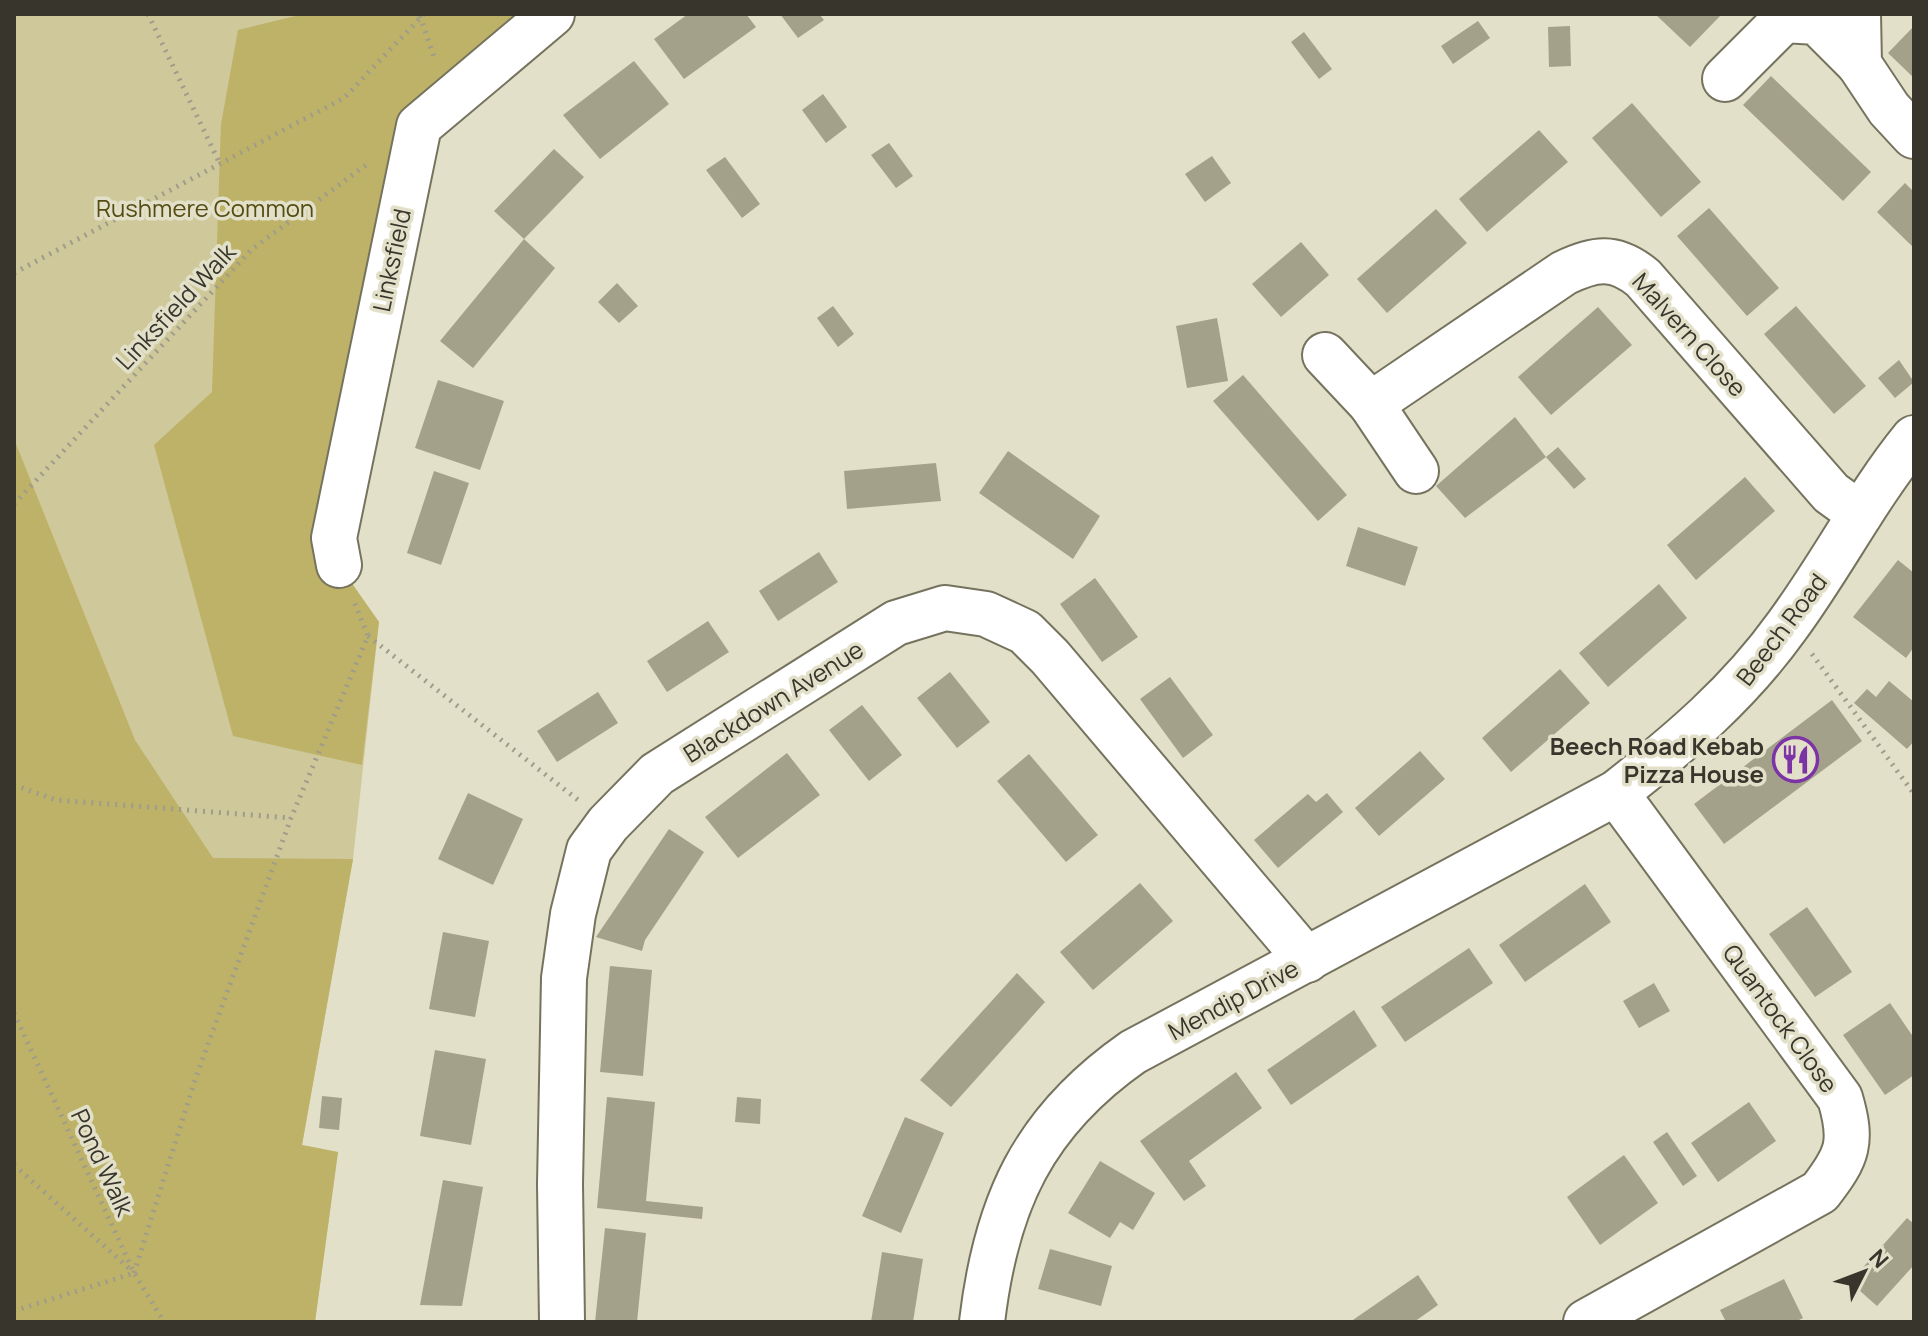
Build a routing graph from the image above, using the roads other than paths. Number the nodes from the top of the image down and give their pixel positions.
1 (552, 14) edge
2 (1858, 14) edge
3 (1859, 64) junction
4 (1725, 79) dead end
5 (1914, 136) edge
6 (1325, 355) dead end
7 (1371, 404) junction
8 (1914, 438) edge
9 (1416, 471) dead end
10 (1860, 514) junction
11 (339, 565) road end
12 (1616, 793) junction
13 (1307, 960) junction
14 (562, 1322) edge
15 (982, 1322) edge
16 (1586, 1322) edge

1 - 11 street, Linksfield
2 - 3 street
3 - 4 street
3 - 5 street
6 - 7 street
7 - 9 street
7 - 10 street, Malvern Close
8 - 10 street, Beech Road
10 - 12 street, Beech Road
12 - 13 street, Mendip Drive
12 - 16 street, Quantock Close
13 - 14 street, Blackdown Avenue
13 - 15 street, Mendip Drive

